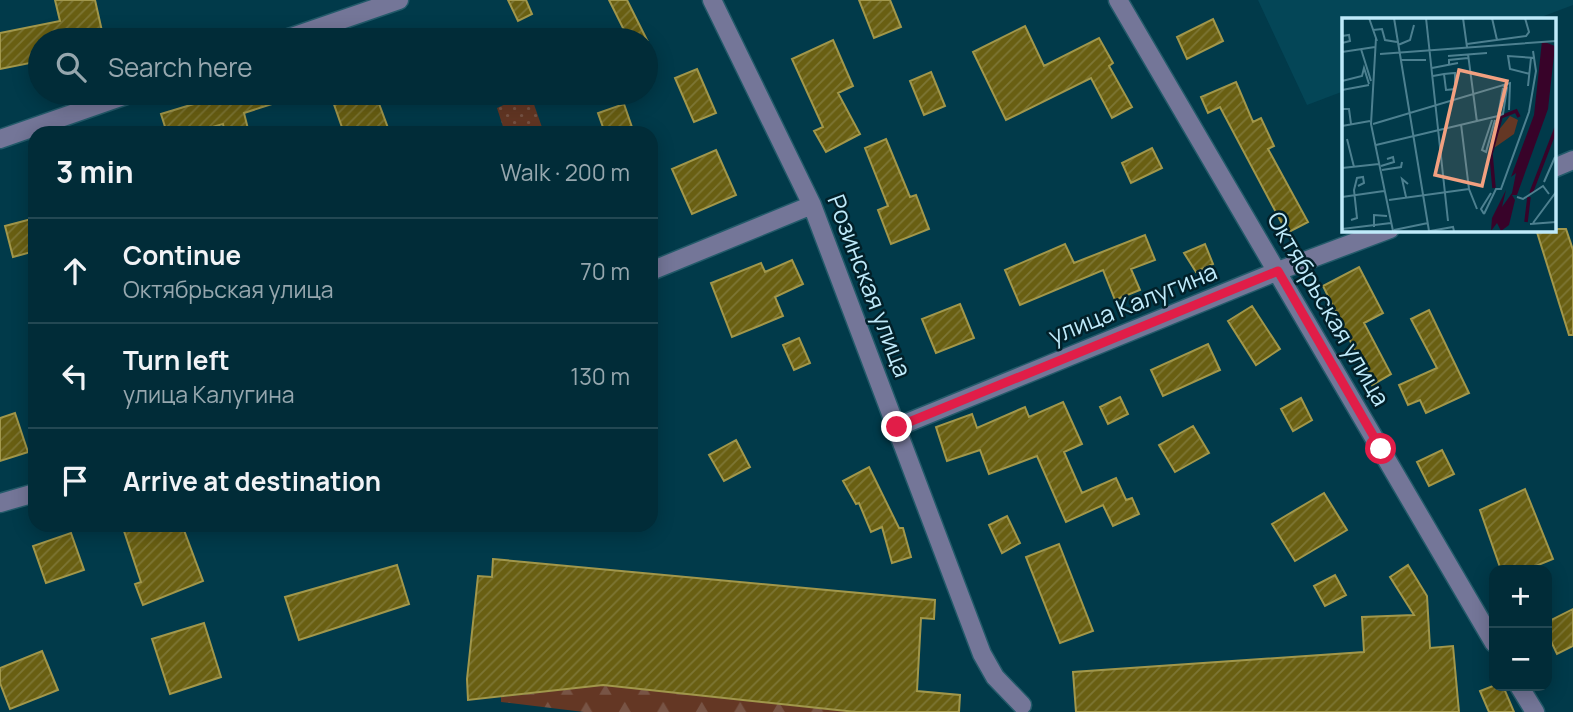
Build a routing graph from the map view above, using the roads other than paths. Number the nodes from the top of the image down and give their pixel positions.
1 (399, 0) edge
2 (712, 0) edge
3 (1118, 0) edge
4 (318, 28) edge
5 (98, 105) edge
6 (37, 126) edge
7 (28, 129) edge
8 (0, 139) edge
9 (1573, 160) edge
10 (1556, 167) edge
11 (812, 205) junction
12 (1385, 231) edge
13 (658, 268) edge
14 (1278, 271) junction
15 (897, 427) junction
16 (28, 495) edge
17 (0, 503) edge
18 (1489, 634) edge
19 (1522, 691) edge
20 (1022, 705) dead end
21 (1535, 712) edge

1 - 4 street
2 - 11 street, Розинская улица
3 - 14 street, Октябрьская улица
5 - 6 street
7 - 8 street
9 - 10 street
11 - 13 street
11 - 15 street, Розинская улица
12 - 14 street, улица Калугина
14 - 15 street, улица Калугина
14 - 18 street, Октябрьская улица
15 - 20 street, Розинская улица
16 - 17 street
19 - 21 street

